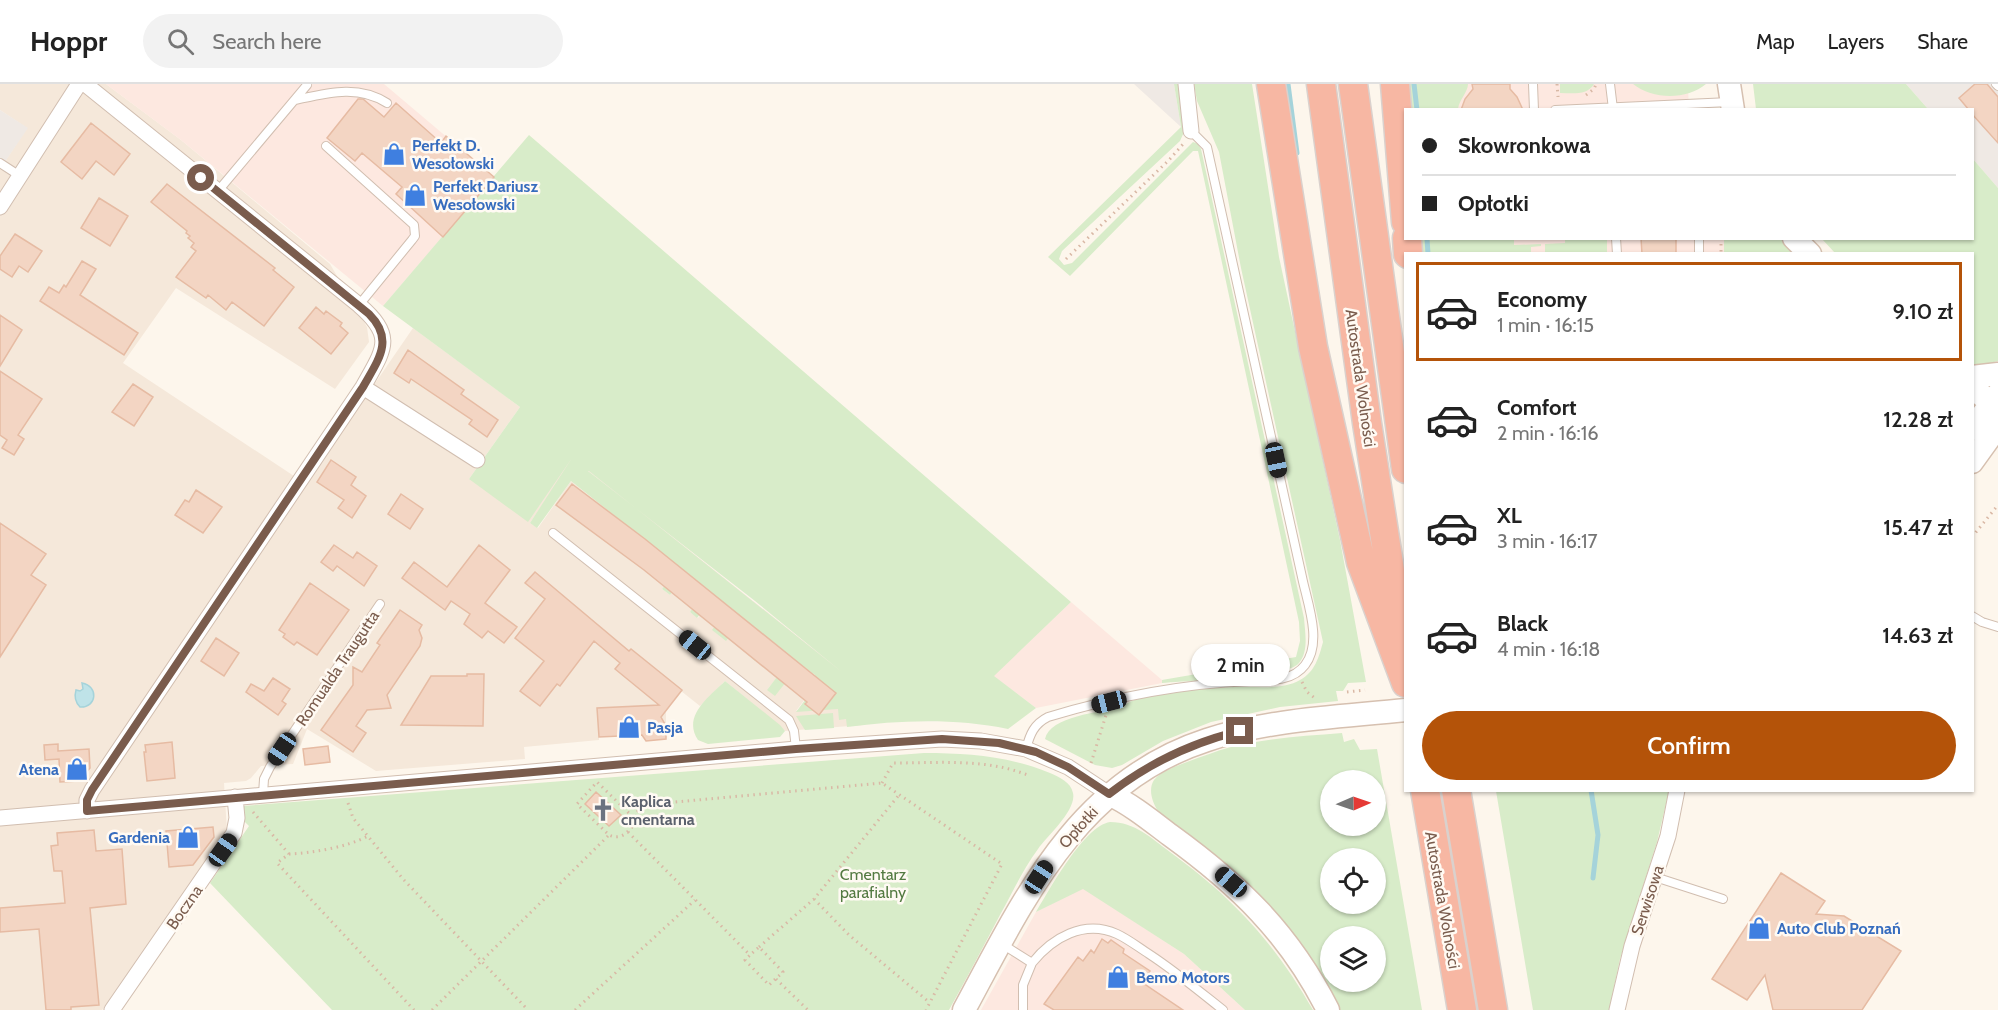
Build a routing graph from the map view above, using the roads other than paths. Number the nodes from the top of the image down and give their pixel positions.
1 (79, 84) edge
2 (85, 84) edge
3 (1186, 84) edge
4 (1271, 84) edge
5 (1322, 84) edge
6 (1353, 84) edge
7 (1395, 84) edge
8 (1533, 84) edge
9 (1610, 84) edge
10 (307, 85) edge
11 (1731, 99) edge
12 (295, 100) junction
13 (387, 103) dead end
14 (1534, 108) edge
15 (1613, 108) edge
16 (1191, 131) joint
17 (326, 146) dead end
18 (0, 163) edge
19 (20, 176) junction
20 (218, 191) junction
21 (1404, 197) edge
22 (0, 207) edge
23 (1796, 240) edge
24 (1808, 252) edge
25 (359, 305) junction
26 (1998, 374) edge
27 (1974, 376) edge
28 (363, 387) junction
29 (1974, 388) edge
30 (1996, 402) edge
31 (1985, 428) edge
32 (1404, 454) edge
33 (1974, 457) edge
34 (477, 460) dead end
35 (553, 533) dead end
36 (380, 604) dead end
37 (1974, 616) edge
38 (1998, 627) edge
39 (1404, 659) edge
40 (1404, 677) edge
41 (1404, 710) edge
42 (796, 749) junction
43 (1026, 749) junction
44 (1425, 792) edge
45 (1456, 792) edge
46 (1677, 792) edge
47 (263, 794) junction
48 (1109, 794) junction
49 (236, 805) junction
50 (87, 811) junction
51 (0, 818) edge
52 (1655, 877) junction
53 (1723, 899) dead end
54 (1001, 943) junction
55 (1032, 963) junction
56 (112, 1010) edge
57 (964, 1010) edge
58 (1023, 1010) edge
59 (1223, 1010) edge
60 (1328, 1010) edge
61 (1462, 1010) edge
62 (1493, 1010) edge
63 (1617, 1010) edge

1 - 19 street
2 - 20 street
3 - 16 street
4 - 40 highway
5 - 39 highway, Autostrada Wolności
6 - 32 highway, Autostrada Wolności
7 - 21 highway
8 - 14 lane
9 - 15 lane
10 - 12 lane
11 - 15 lane
12 - 13 lane
12 - 20 lane
16 - 43 lane
17 - 25 lane
18 - 19 lane
19 - 22 street
20 - 25 street
23 - 24 street
25 - 28 street
26 - 27 street
28 - 34 street
28 - 50 street
29 - 30 street
30 - 31 street
31 - 33 street
35 - 42 lane
36 - 47 lane, Romualda Traugutta
37 - 38 lane
41 - 48 street, Opłotki
42 - 43 street
42 - 47 street
43 - 48 street
44 - 61 highway, Autostrada Wolności
45 - 62 highway
46 - 52 street, Serwisowa
47 - 49 street
48 - 54 street, Opłotki
48 - 60 street
49 - 50 street
49 - 56 street, Boczna
50 - 51 street
52 - 53 lane
52 - 63 street, Serwisowa
54 - 55 lane
54 - 57 street, Opłotki
55 - 58 lane
55 - 59 lane

